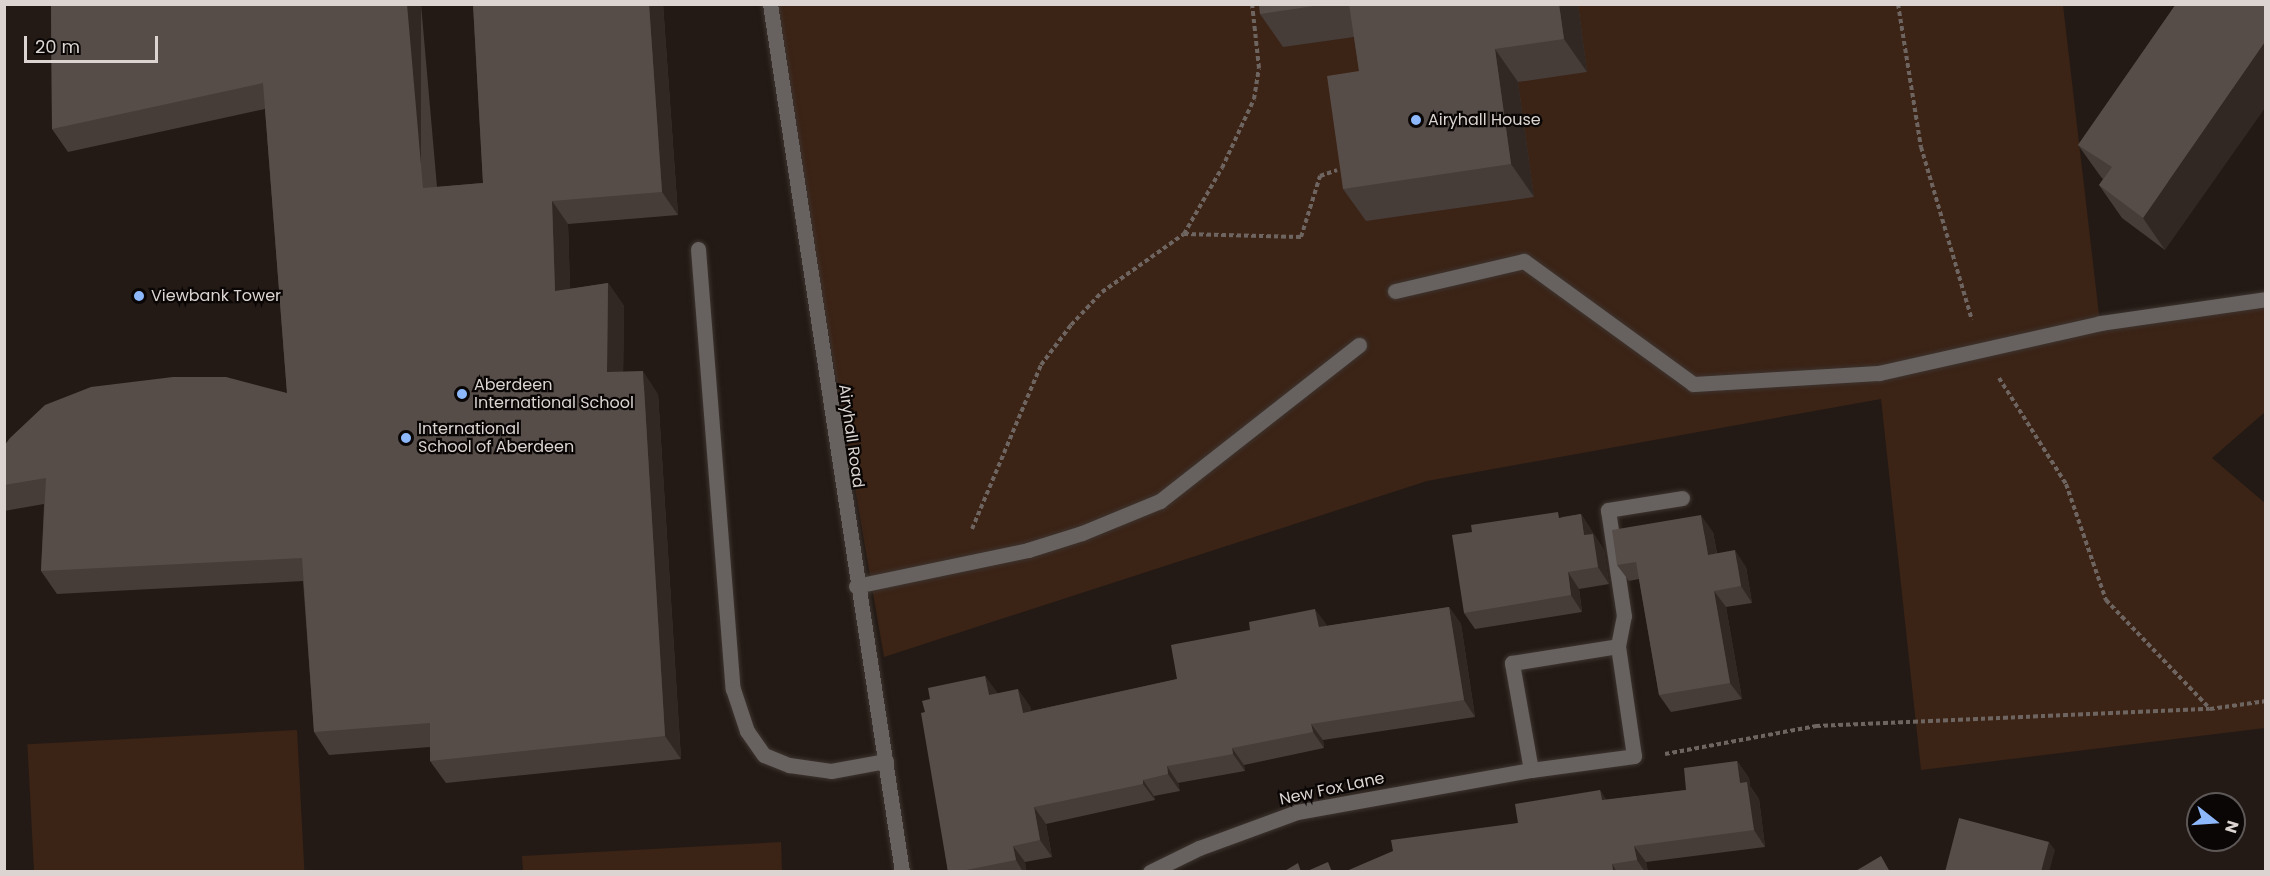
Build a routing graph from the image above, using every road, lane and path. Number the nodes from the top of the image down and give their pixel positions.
1 (770, 4) edge
2 (1252, 4) edge
3 (1898, 4) edge
4 (1337, 170) edge
5 (1184, 234) junction
6 (698, 249) dead end
7 (1395, 291) dead end
8 (2265, 299) edge
9 (1359, 345) dead end
10 (1982, 351) junction
11 (1682, 498) dead end
12 (956, 567) junction
13 (856, 586) junction
14 (1618, 646) junction
15 (2265, 701) edge
16 (2210, 709) junction
17 (1634, 756) junction
18 (886, 761) junction
19 (1531, 770) junction
20 (902, 872) edge
21 (1150, 872) edge

1 - 13 street, Airyhall Road
2 - 5 path
3 - 10 path
4 - 5 path
5 - 12 path
6 - 18 street
7 - 10 street
8 - 10 street
9 - 12 street
10 - 16 path
11 - 14 street
12 - 13 street
13 - 18 street, Airyhall Road
14 - 17 street
14 - 19 street
15 - 16 path
16 - 17 path
17 - 19 street, New Fox Lane
18 - 20 street, Airyhall Road
19 - 21 street, New Fox Lane

